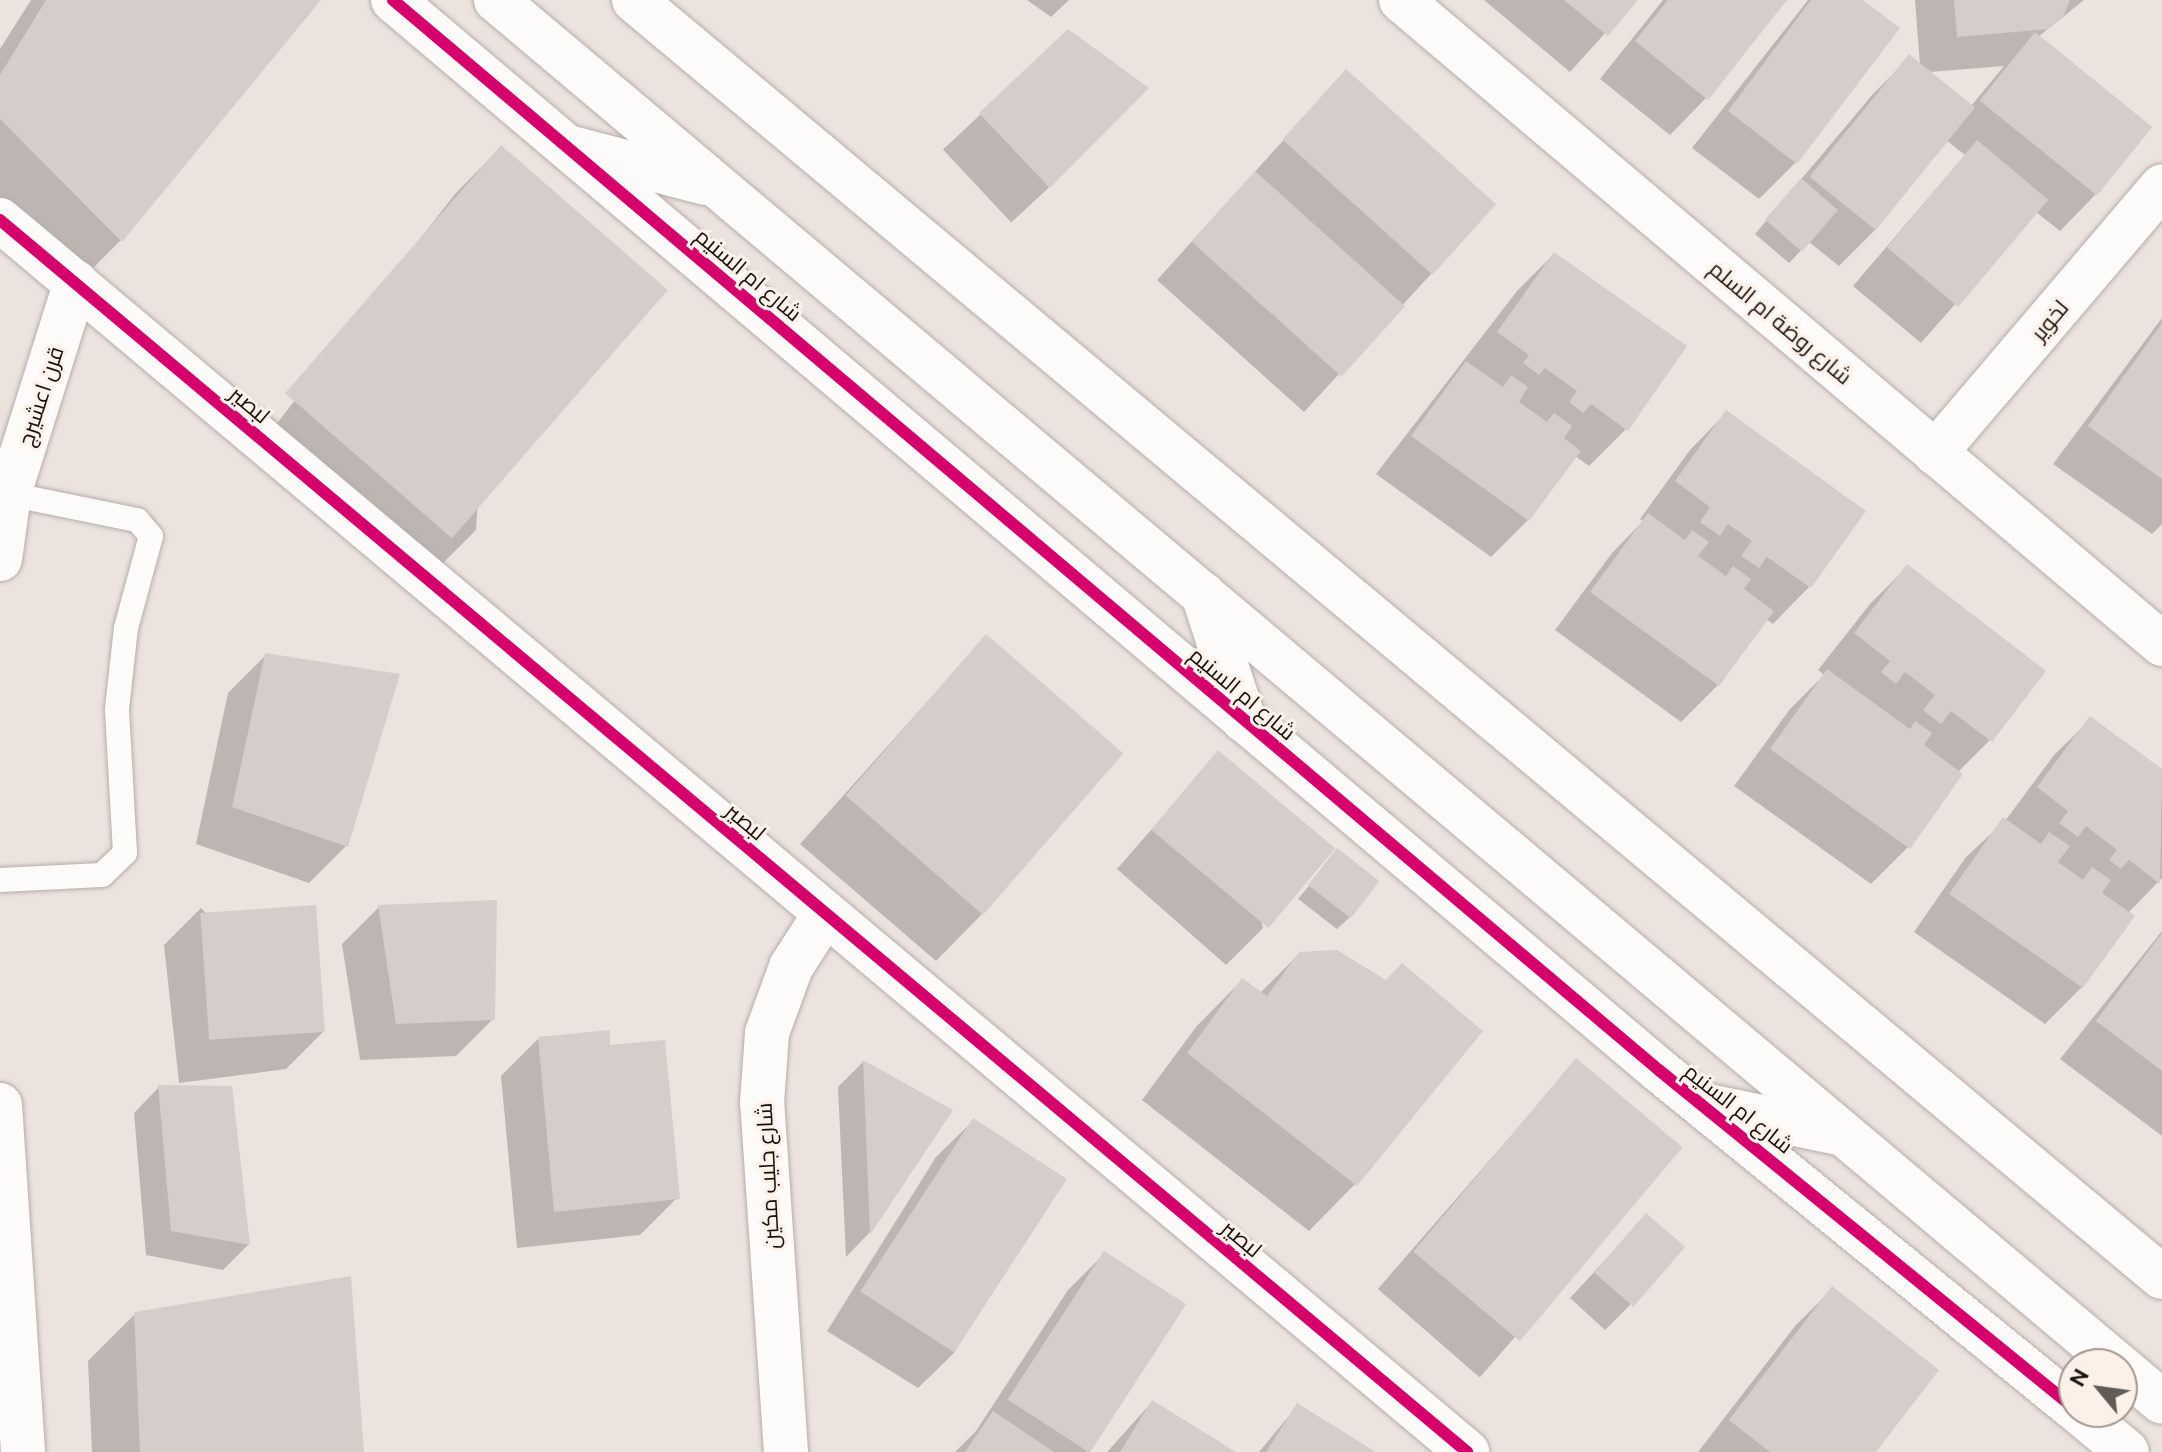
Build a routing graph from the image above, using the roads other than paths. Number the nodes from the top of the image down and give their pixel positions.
1 (393, 0) edge
2 (496, 0) edge
3 (634, 0) edge
4 (1401, 0) edge
5 (568, 147) junction
6 (717, 186) junction
7 (2162, 186) edge
8 (0, 220) edge
9 (76, 282) junction
10 (1935, 453) junction
11 (9, 494) junction
12 (0, 559) edge
13 (1203, 594) junction
14 (2162, 644) edge
15 (1244, 720) junction
16 (0, 880) edge
17 (825, 914) junction
18 (0, 1105) edge
19 (1708, 1106) junction
20 (1844, 1135) junction
21 (2162, 1277) edge
22 (2098, 1348) edge
23 (2138, 1382) edge
24 (2058, 1395) edge
25 (2162, 1402) edge
26 (2098, 1428) edge
27 (23, 1452) edge
28 (786, 1452) edge
29 (1467, 1452) edge
30 (2127, 1452) edge

1 - 5 street, شارع ام السنيم
2 - 6 street, شارع ام السنيم
3 - 21 street
4 - 10 street, شارع روضة ام السلم
5 - 6 street
5 - 15 street, شارع ام السنيم
6 - 13 street, شارع ام السنيم
7 - 10 street, لخوير
8 - 9 street, لبصير
9 - 11 street, قرن اعشيرج
9 - 17 street, لبصير
10 - 14 street, شارع روضة ام السلم
11 - 12 street, قرن اعشيرج
11 - 16 lane
13 - 15 street
13 - 20 street, شارع ام السنيم
15 - 19 street, شارع ام السنيم
17 - 28 street, شارع جليب مكين
17 - 29 street, لبصير
18 - 27 street
19 - 20 street
19 - 24 street, شارع ام السنيم
20 - 22 street, شارع ام السنيم
23 - 25 street
26 - 30 street

